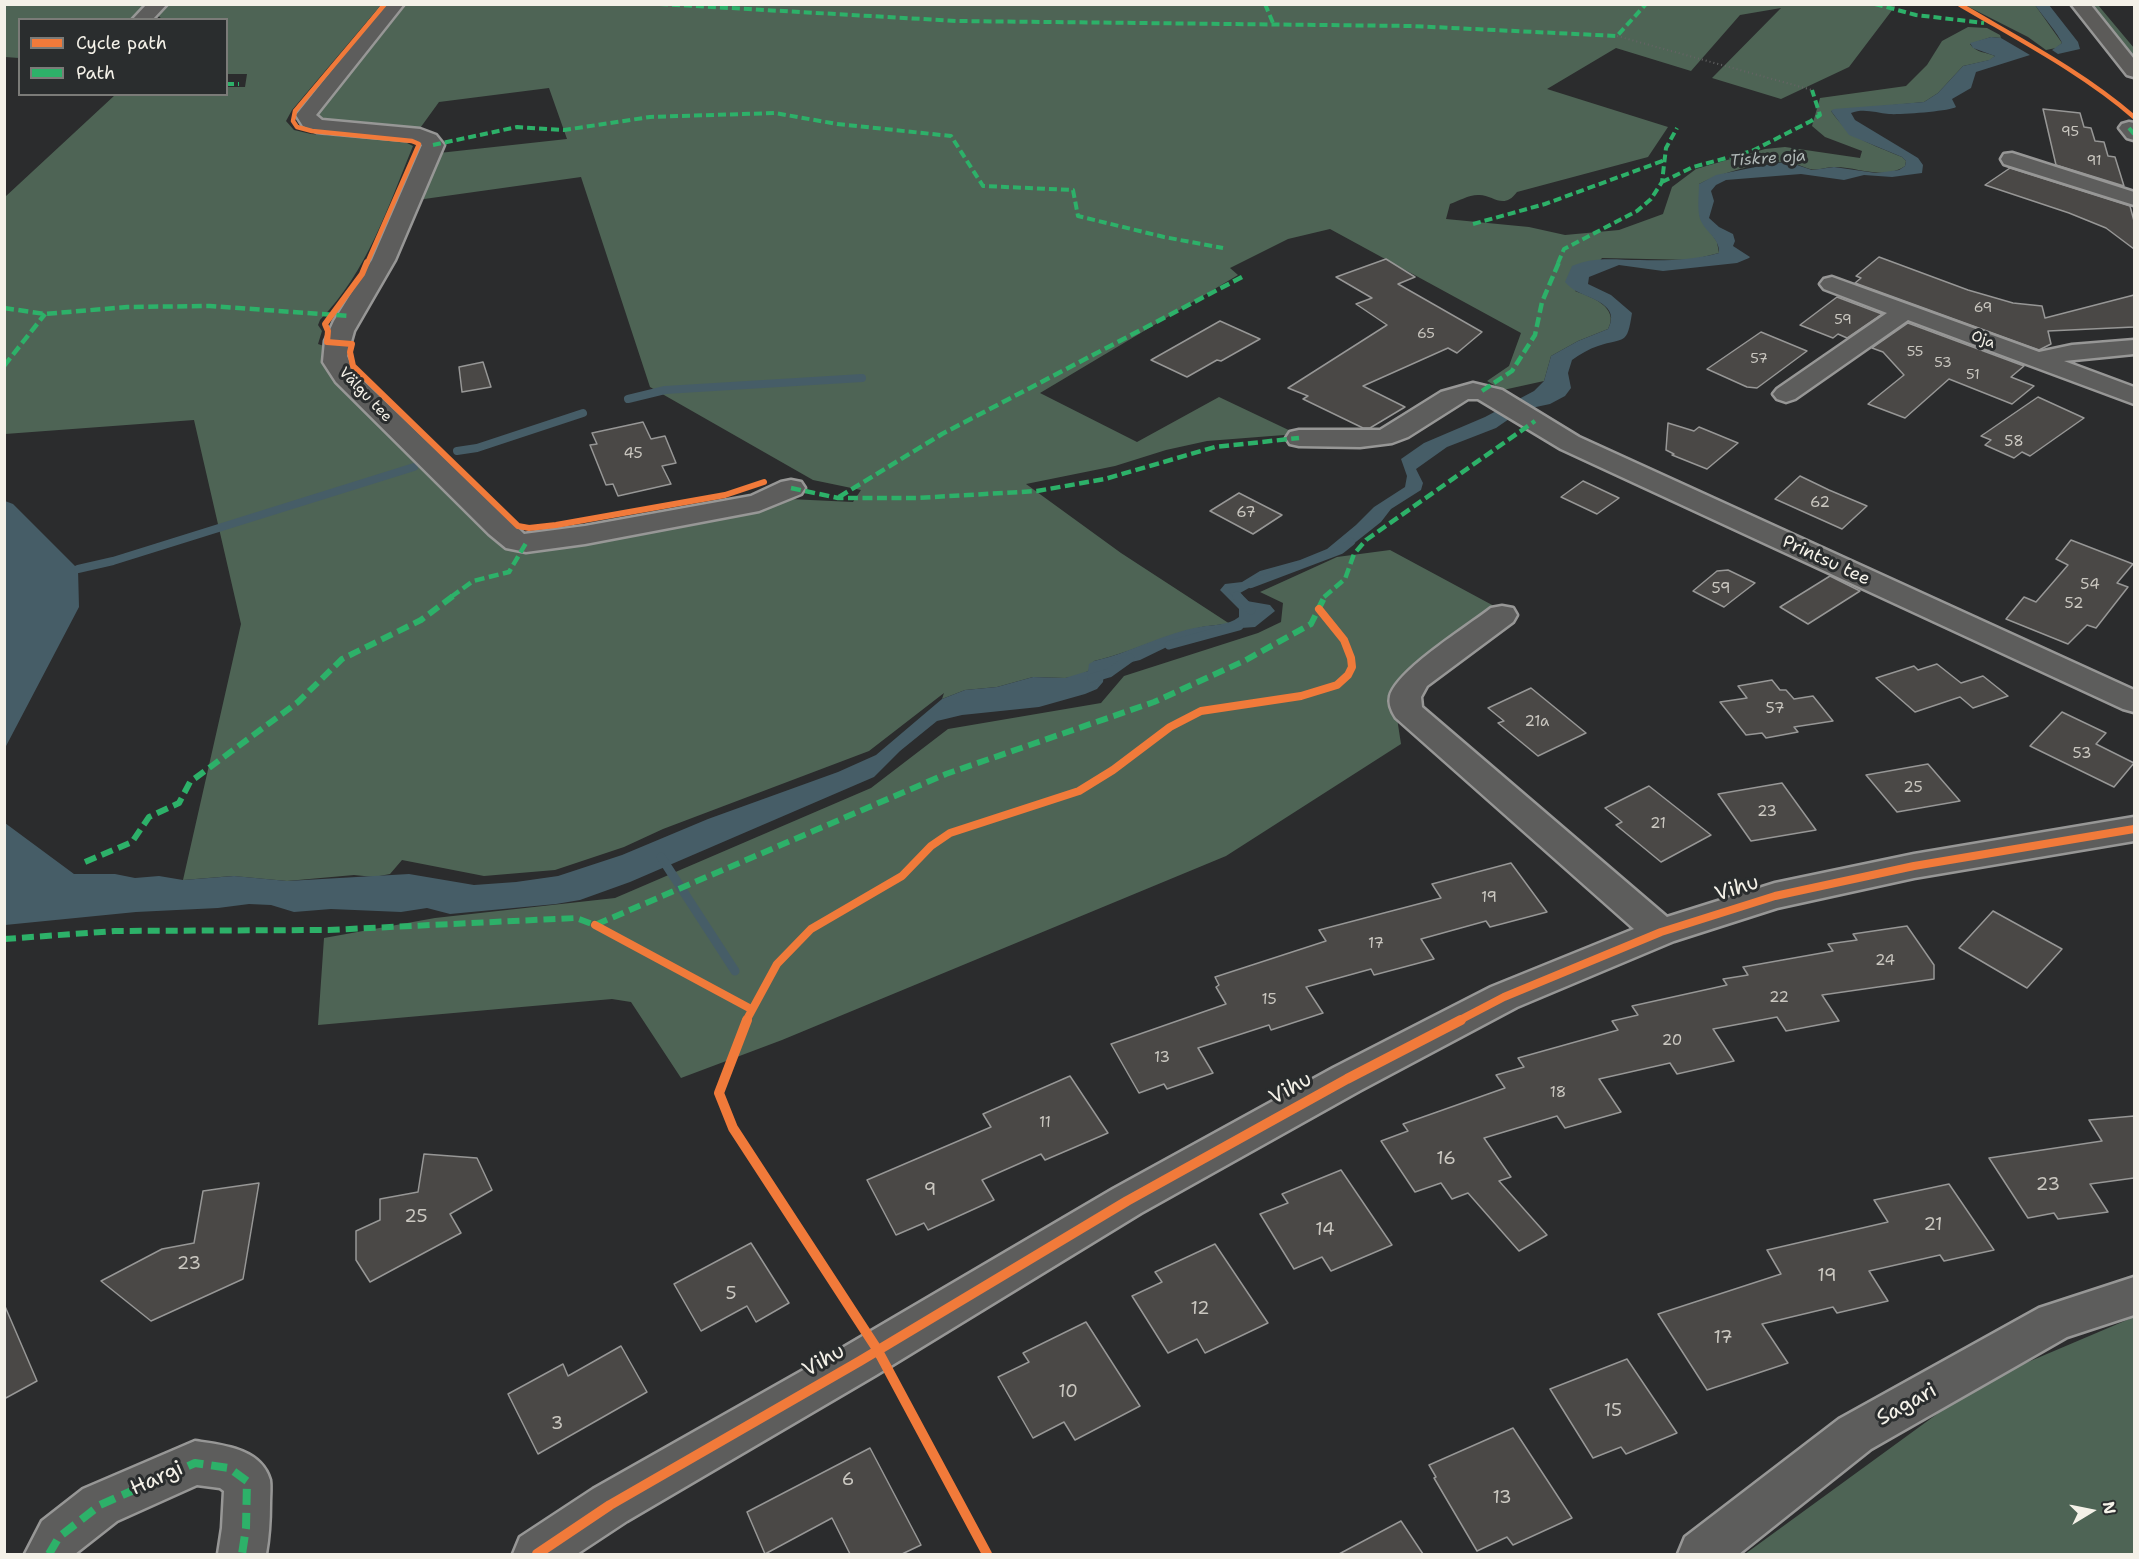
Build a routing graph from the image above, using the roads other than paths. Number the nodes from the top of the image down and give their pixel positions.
1 (395, 4) edge
2 (2080, 4) edge
3 (2134, 71) edge
4 (2012, 159) dead end
5 (2134, 198) edge
6 (1832, 284) dead end
7 (1905, 311) junction
8 (2134, 347) edge
9 (2035, 360) junction
10 (1786, 394) dead end
11 (2134, 396) edge
12 (1299, 438) dead end
13 (791, 488) dead end
14 (1502, 615) dead end
15 (2134, 702) edge
16 (2134, 830) edge
17 (1661, 932) junction
18 (2134, 1296) edge
19 (49, 1554) edge
20 (242, 1554) edge
21 (537, 1554) edge
22 (1702, 1554) edge

1 - 13 street, Välgu tee
2 - 3 main road
4 - 5 street
6 - 7 street, Oja
7 - 9 street, Oja
7 - 10 street
8 - 9 street
9 - 11 street, Oja
12 - 15 street, Printsu tee
14 - 17 street
16 - 17 street, Vihu
17 - 21 street, Vihu
18 - 22 street, Sagari
19 - 20 street, Hargi

